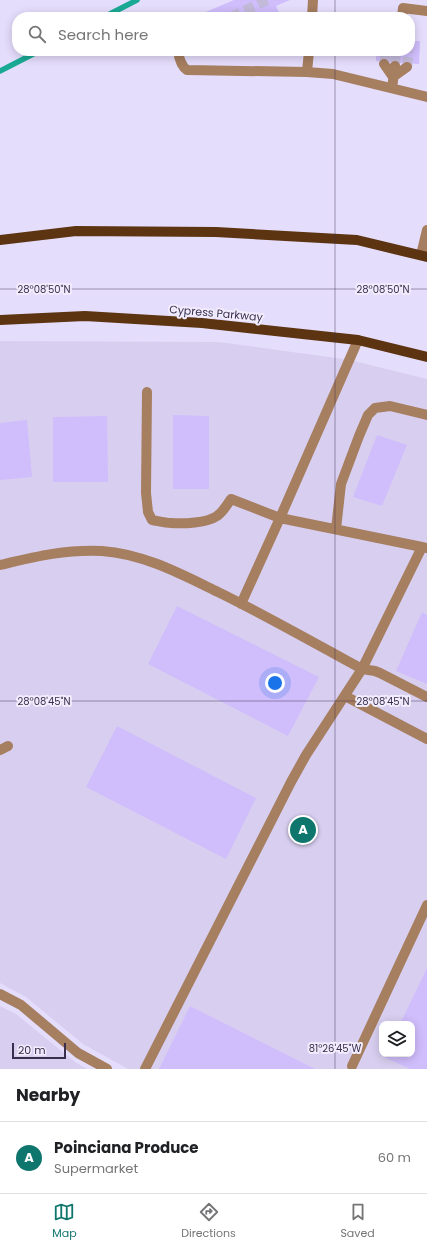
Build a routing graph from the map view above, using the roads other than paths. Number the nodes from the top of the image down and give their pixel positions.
1 (313, 0) edge
2 (427, 11) edge
3 (312, 12) edge
4 (403, 12) edge
5 (179, 56) edge
6 (309, 56) edge
7 (384, 64) tunnel mouth
8 (395, 66) tunnel mouth
9 (407, 67) dead end
10 (307, 72) junction
11 (393, 77) junction
12 (392, 88) junction
13 (427, 97) edge
14 (427, 230) edge
15 (0, 240) edge
16 (424, 256) edge
17 (0, 320) edge
18 (358, 340) junction
19 (427, 357) edge
20 (147, 392) dead end
21 (427, 415) edge
22 (280, 518) junction
23 (336, 529) junction
24 (424, 547) edge
25 (0, 565) edge
26 (241, 604) junction
27 (362, 669) junction
28 (345, 696) junction
29 (427, 697) edge
30 (427, 739) edge
31 (427, 905) edge
32 (0, 994) edge
33 (352, 1066) dead end
34 (107, 1069) edge
35 (145, 1069) edge

1 - 3 street
2 - 4 street
5 - 10 street
6 - 10 street
7 - 11 street
8 - 11 street
9 - 11 street
10 - 12 street
11 - 12 street
12 - 13 street
14 - 16 street
15 - 16 main road
17 - 18 main road, Cypress Parkway
18 - 19 main road, Cypress Parkway
18 - 22 street
20 - 22 street
21 - 23 street
22 - 23 street
22 - 26 street
23 - 24 street
24 - 27 street
25 - 26 street
26 - 27 street
27 - 28 street
27 - 29 street
28 - 30 street
28 - 35 street
31 - 33 street
32 - 34 street

